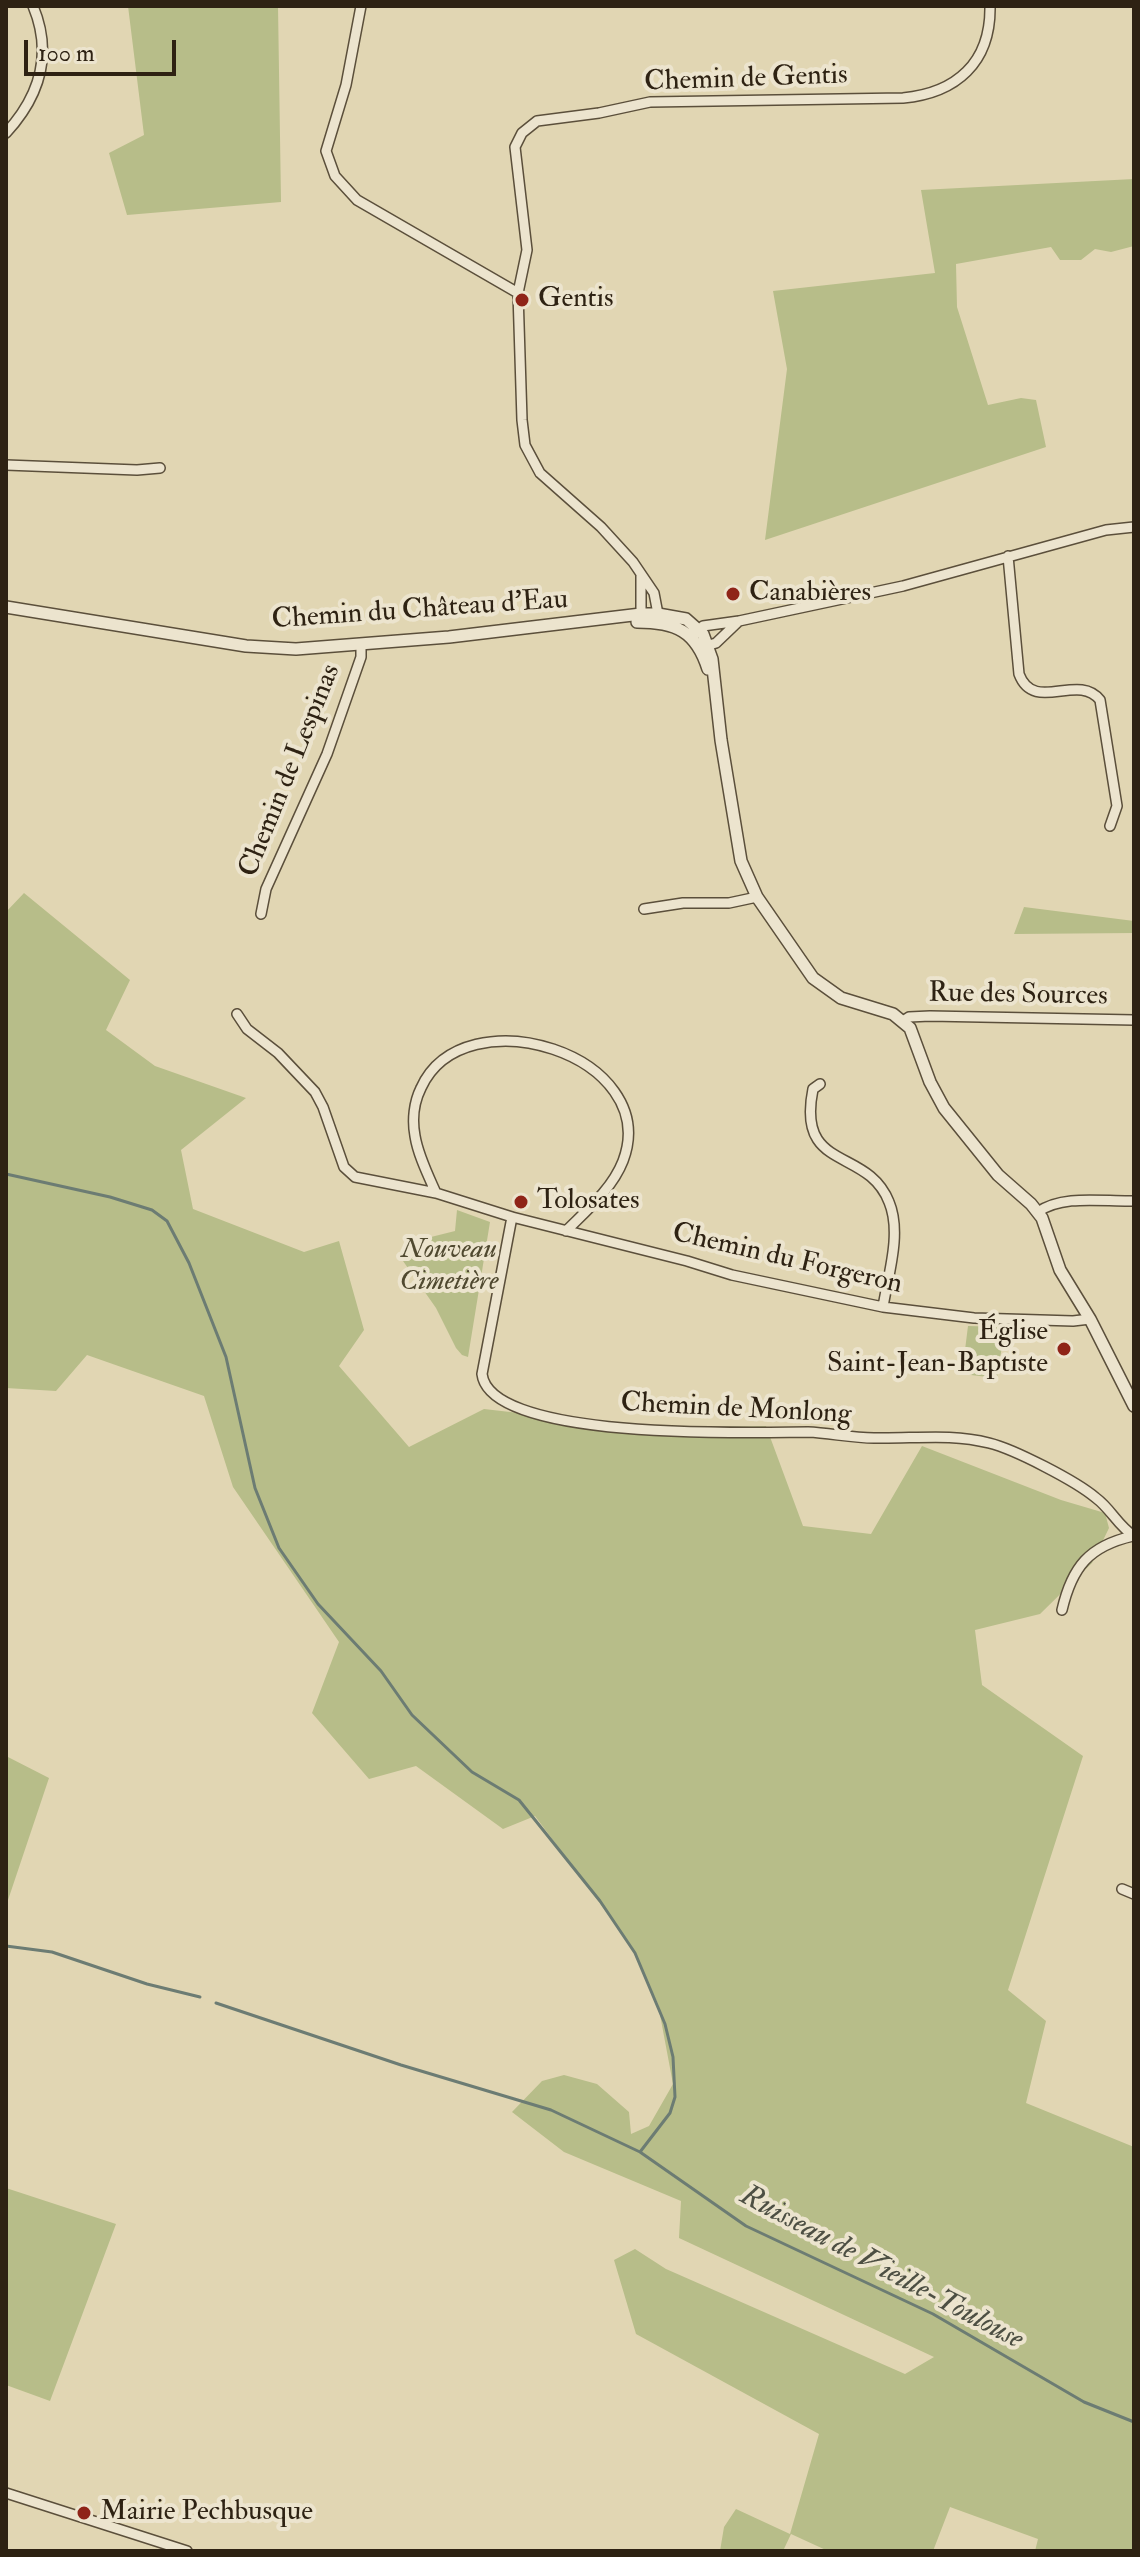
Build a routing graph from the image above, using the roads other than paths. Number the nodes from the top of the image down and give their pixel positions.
1 (33, 6) edge
2 (361, 6) edge
3 (990, 6) edge
4 (6, 133) edge
5 (518, 293) junction
6 (6, 465) edge
7 (160, 468) dead end
8 (1134, 527) edge
9 (1008, 556) junction
10 (641, 576) junction
11 (6, 607) edge
12 (650, 617) junction
13 (739, 621) junction
14 (701, 641) junction
15 (361, 645) junction
16 (1110, 826) dead end
17 (757, 897) junction
18 (644, 909) dead end
19 (261, 914) dead end
20 (237, 1014) dead end
21 (1134, 1020) edge
22 (903, 1021) junction
23 (820, 1084) dead end
24 (436, 1193) junction
25 (1134, 1201) edge
26 (1040, 1210) junction
27 (512, 1217) junction
28 (566, 1231) junction
29 (883, 1307) junction
30 (1090, 1319) junction
31 (1134, 1406) edge
32 (1133, 1536) edge
33 (1062, 1610) dead end
34 (1122, 1889) dead end
35 (1134, 1894) edge
36 (6, 2493) edge
37 (187, 2551) edge

1 - 4 street
2 - 5 street
3 - 5 street, Chemin de Gentis
5 - 10 street, Chemin de Gentis
6 - 7 street
8 - 9 street
9 - 13 street
9 - 16 street
10 - 12 street
10 - 12 street, Chemin de Gentis
11 - 15 street, Chemin du Château d'Eau
12 - 14 street, Chemin du Château d'Eau
12 - 15 street, Chemin du Château d'Eau
13 - 14 street
13 - 14 street
14 - 17 street
15 - 19 street, Chemin de Lespinas
17 - 18 street
17 - 22 street
20 - 24 street, Chemin du Forgeron
21 - 22 street, Rue des Sources
22 - 26 street
23 - 29 street
24 - 27 street, Chemin du Forgeron
24 - 28 street
25 - 26 street
26 - 30 street
27 - 28 street, Chemin du Forgeron
27 - 32 street, Chemin de Monlong
28 - 29 street, Chemin du Forgeron
29 - 30 street, Chemin du Forgeron
30 - 31 street
32 - 33 street
34 - 35 street
36 - 37 street

